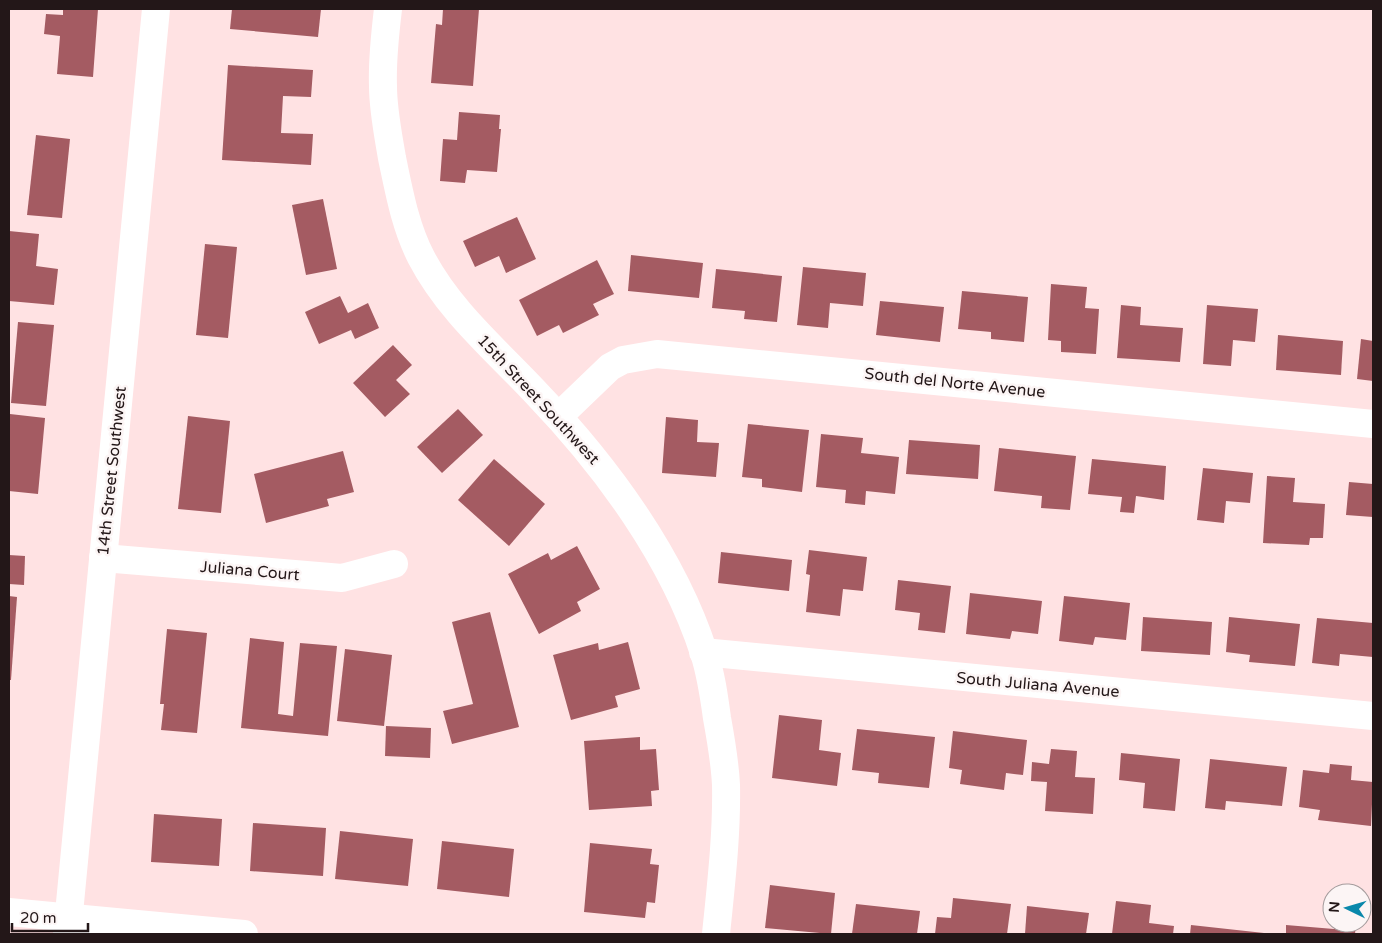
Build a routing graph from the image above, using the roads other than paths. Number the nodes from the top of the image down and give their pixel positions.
1 (156, 9) edge
2 (388, 9) edge
3 (559, 416) junction
4 (1373, 424) edge
5 (103, 558) junction
6 (394, 564) dead end
7 (704, 652) junction
8 (1373, 716) edge
9 (9, 912) edge
10 (68, 926) edge
11 (244, 934) edge
12 (716, 934) edge

1 - 5 street, 14th Street Southwest
2 - 3 street, 15th Street Southwest
3 - 4 street, South del Norte Avenue
3 - 7 street, 15th Street Southwest
5 - 6 street, Juliana Court
5 - 10 street, 14th Street Southwest
7 - 8 street, South Juliana Avenue
7 - 12 street, 15th Street Southwest
9 - 10 street
10 - 11 street

